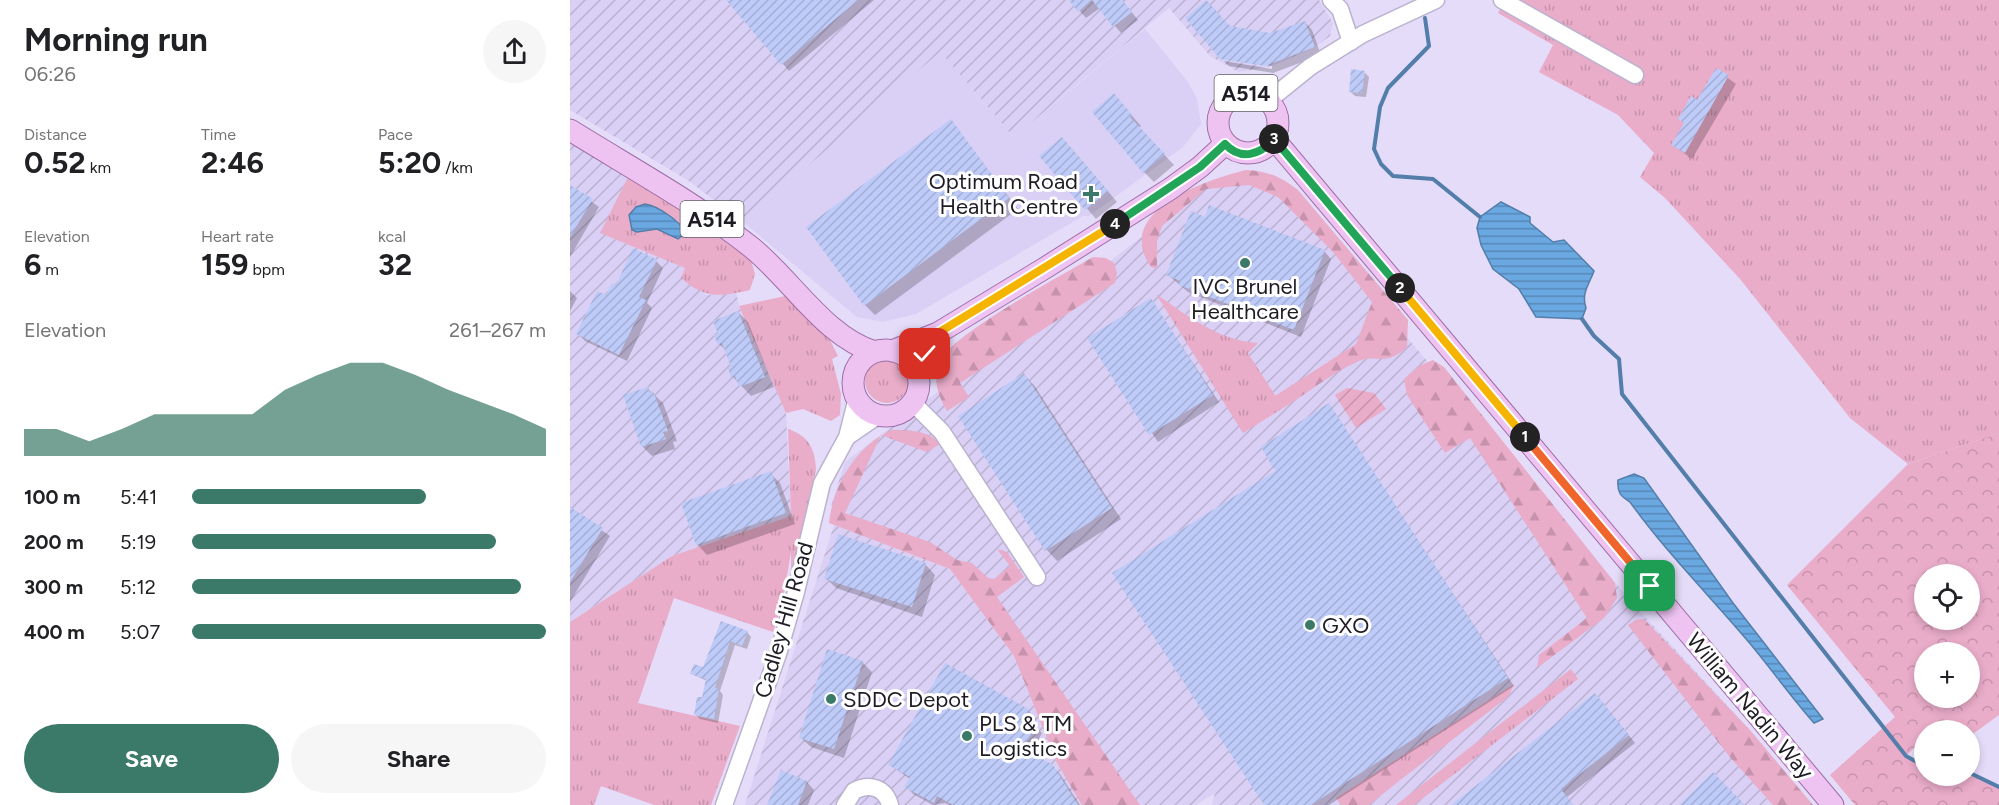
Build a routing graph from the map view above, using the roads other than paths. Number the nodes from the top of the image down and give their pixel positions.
1 (1331, 0) edge
2 (1436, 0) edge
3 (1502, 0) edge
4 (1352, 42) junction
5 (1635, 75) dead end
6 (1269, 100) junction
7 (570, 130) edge
8 (1274, 139) junction
9 (1225, 144) junction
10 (836, 331) junction
11 (938, 333) junction
12 (884, 351) junction
13 (917, 373) junction
14 (854, 375) junction
15 (857, 398) junction
16 (912, 402) junction
17 (879, 415) junction
18 (846, 437) junction
19 (1037, 578) dead end
20 (724, 805) edge
21 (845, 805) edge
22 (890, 805) edge
23 (1833, 805) edge

1 - 4 street
2 - 4 street
3 - 5 street
4 - 6 street
6 - 8 main road, A514
6 - 9 main road, A514
7 - 10 main road, A514
8 - 9 main road, A514
8 - 23 main road, William Nadin Way / A514
9 - 11 main road, A514
10 - 12 main road, A514
10 - 14 main road, A514
11 - 12 main road, A514
11 - 13 main road, A514
12 - 13 main road, A514
12 - 14 main road, A514
13 - 16 main road, A514
14 - 15 main road, A514
15 - 17 main road
15 - 18 street, Cadley Hill Road
16 - 17 main road
16 - 19 street
17 - 18 street, Cadley Hill Road
18 - 20 street, Cadley Hill Road
21 - 22 street

